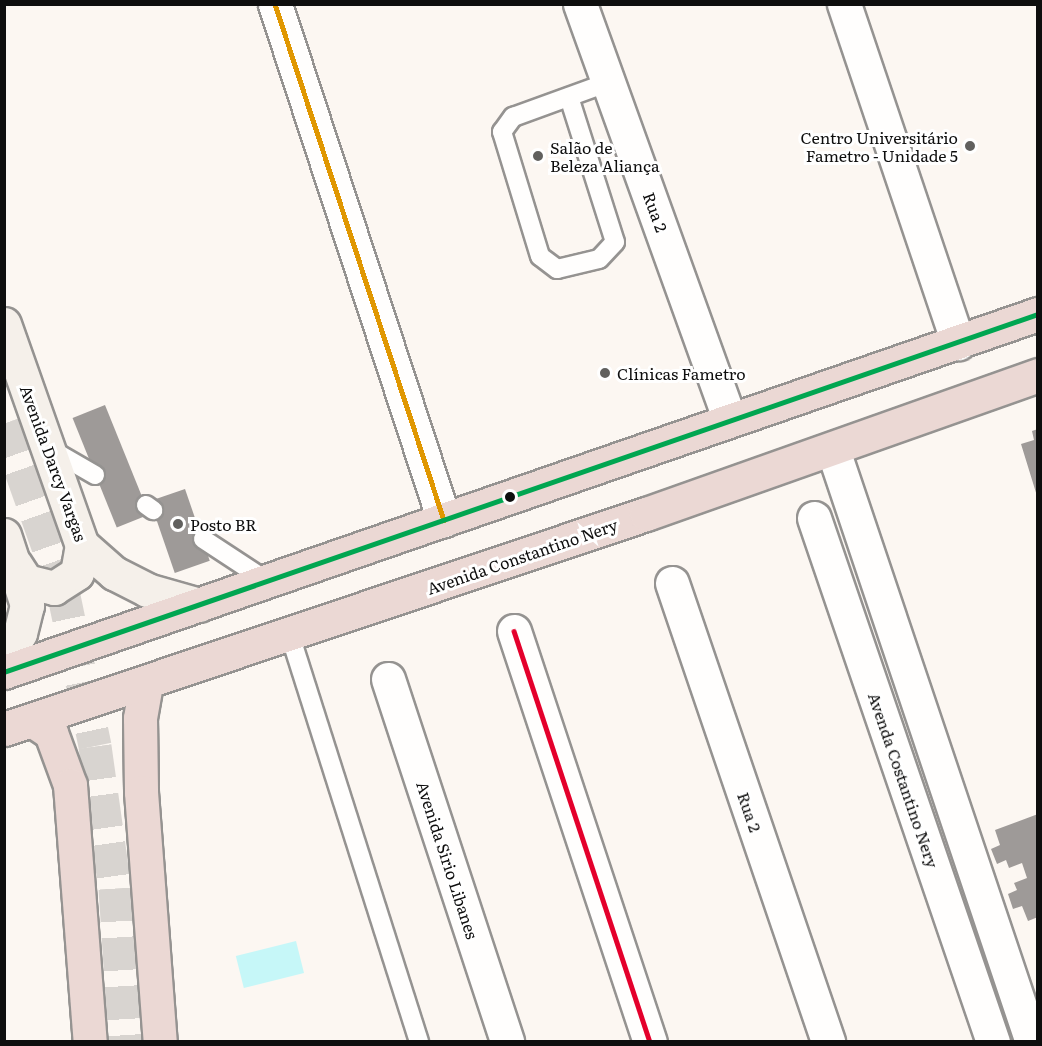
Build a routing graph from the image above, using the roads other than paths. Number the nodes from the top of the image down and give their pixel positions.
1 (275, 4) edge
2 (580, 4) edge
3 (844, 4) edge
4 (609, 82) junction
5 (569, 97) junction
6 (1038, 314) edge
7 (4, 324) edge
8 (958, 343) junction
9 (1038, 375) edge
10 (730, 420) junction
11 (49, 448) junction
12 (833, 450) junction
13 (95, 475) dead end
14 (814, 518) dead end
15 (444, 520) junction
16 (203, 539) dead end
17 (82, 545) junction
18 (10, 549) edge
19 (267, 581) junction
20 (672, 583) dead end
21 (199, 605) junction
22 (514, 631) dead end
23 (290, 635) junction
24 (4, 656) edge
25 (4, 672) edge
26 (388, 679) dead end
27 (146, 684) junction
28 (18, 725) edge
29 (90, 1041) edge
30 (160, 1041) edge
31 (419, 1041) edge
32 (507, 1041) edge
33 (651, 1041) edge
34 (828, 1041) edge
35 (993, 1041) edge
36 (1032, 1041) edge

1 - 15 street
2 - 4 street, Rua 2
3 - 8 street
4 - 5 lane
4 - 10 street, Rua 2
5 - 5 lane
6 - 8 highway
7 - 11 street, Avenida Darcy Vargas
8 - 10 highway
9 - 12 highway, Avenida Constantino Nery
10 - 15 highway
11 - 13 lane
11 - 17 street, Avenida Darcy Vargas
12 - 23 highway, Avenida Constantino Nery
12 - 36 street
14 - 35 street, Avenda Costantino Nery
15 - 19 highway
16 - 19 lane
17 - 18 street
17 - 21 street, Avenida Darcy Vargas
18 - 24 street
19 - 21 highway
20 - 34 street, Rua 2
21 - 25 highway
22 - 33 street
23 - 27 highway, Avenida Constantino Nery
23 - 31 lane
26 - 32 street, Avenida Sirio Libanes
27 - 28 highway, Avenida Constantino Nery
27 - 30 highway
28 - 29 highway

